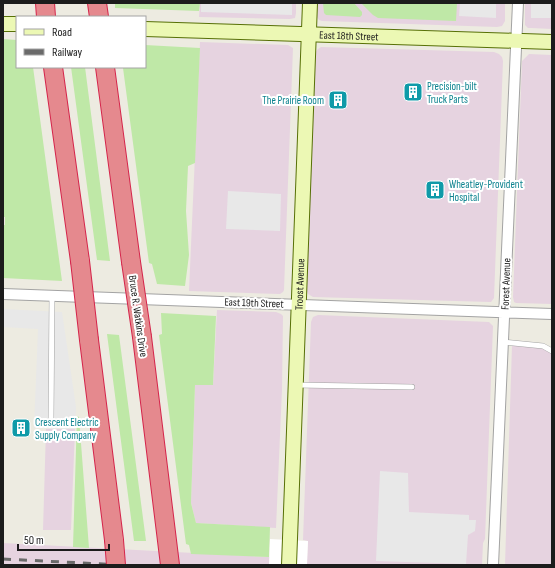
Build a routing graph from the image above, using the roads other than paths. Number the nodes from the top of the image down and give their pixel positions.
1 (44, 3) edge
2 (97, 3) edge
3 (310, 3) edge
4 (518, 3) edge
5 (46, 16) edge
6 (99, 16) edge
7 (3, 24) edge
8 (16, 24) edge
9 (146, 28) edge
10 (308, 34) junction
11 (517, 41) junction
12 (552, 42) edge
13 (105, 68) edge
14 (54, 74) edge
15 (3, 294) edge
16 (52, 295) junction
17 (299, 305) junction
18 (504, 313) junction
19 (552, 314) edge
20 (503, 342) junction
21 (552, 351) edge
22 (296, 385) junction
23 (412, 387) dead end
24 (51, 418) dead end
25 (116, 565) edge
26 (170, 565) edge
27 (289, 565) edge
28 (493, 565) edge

1 - 5 highway
2 - 6 highway
3 - 10 main road, Troost Avenue
4 - 11 street, Forest Avenue
7 - 8 main road
9 - 10 main road, East 18th Street
10 - 11 main road, East 18th Street
10 - 17 main road, Troost Avenue
11 - 12 main road, East 18th Street
11 - 18 street, Forest Avenue
13 - 26 highway, Bruce R. Watkins Drive, bridge
14 - 25 highway, bridge
15 - 16 street, East 19th Street
16 - 17 street, East 19th Street
16 - 24 lane
17 - 18 street, East 19th Street
17 - 22 main road, Troost Avenue
18 - 19 street, East 19th Street
18 - 20 street, Forest Avenue
20 - 21 lane
20 - 28 street, Forest Avenue
22 - 23 lane
22 - 27 main road, Troost Avenue

